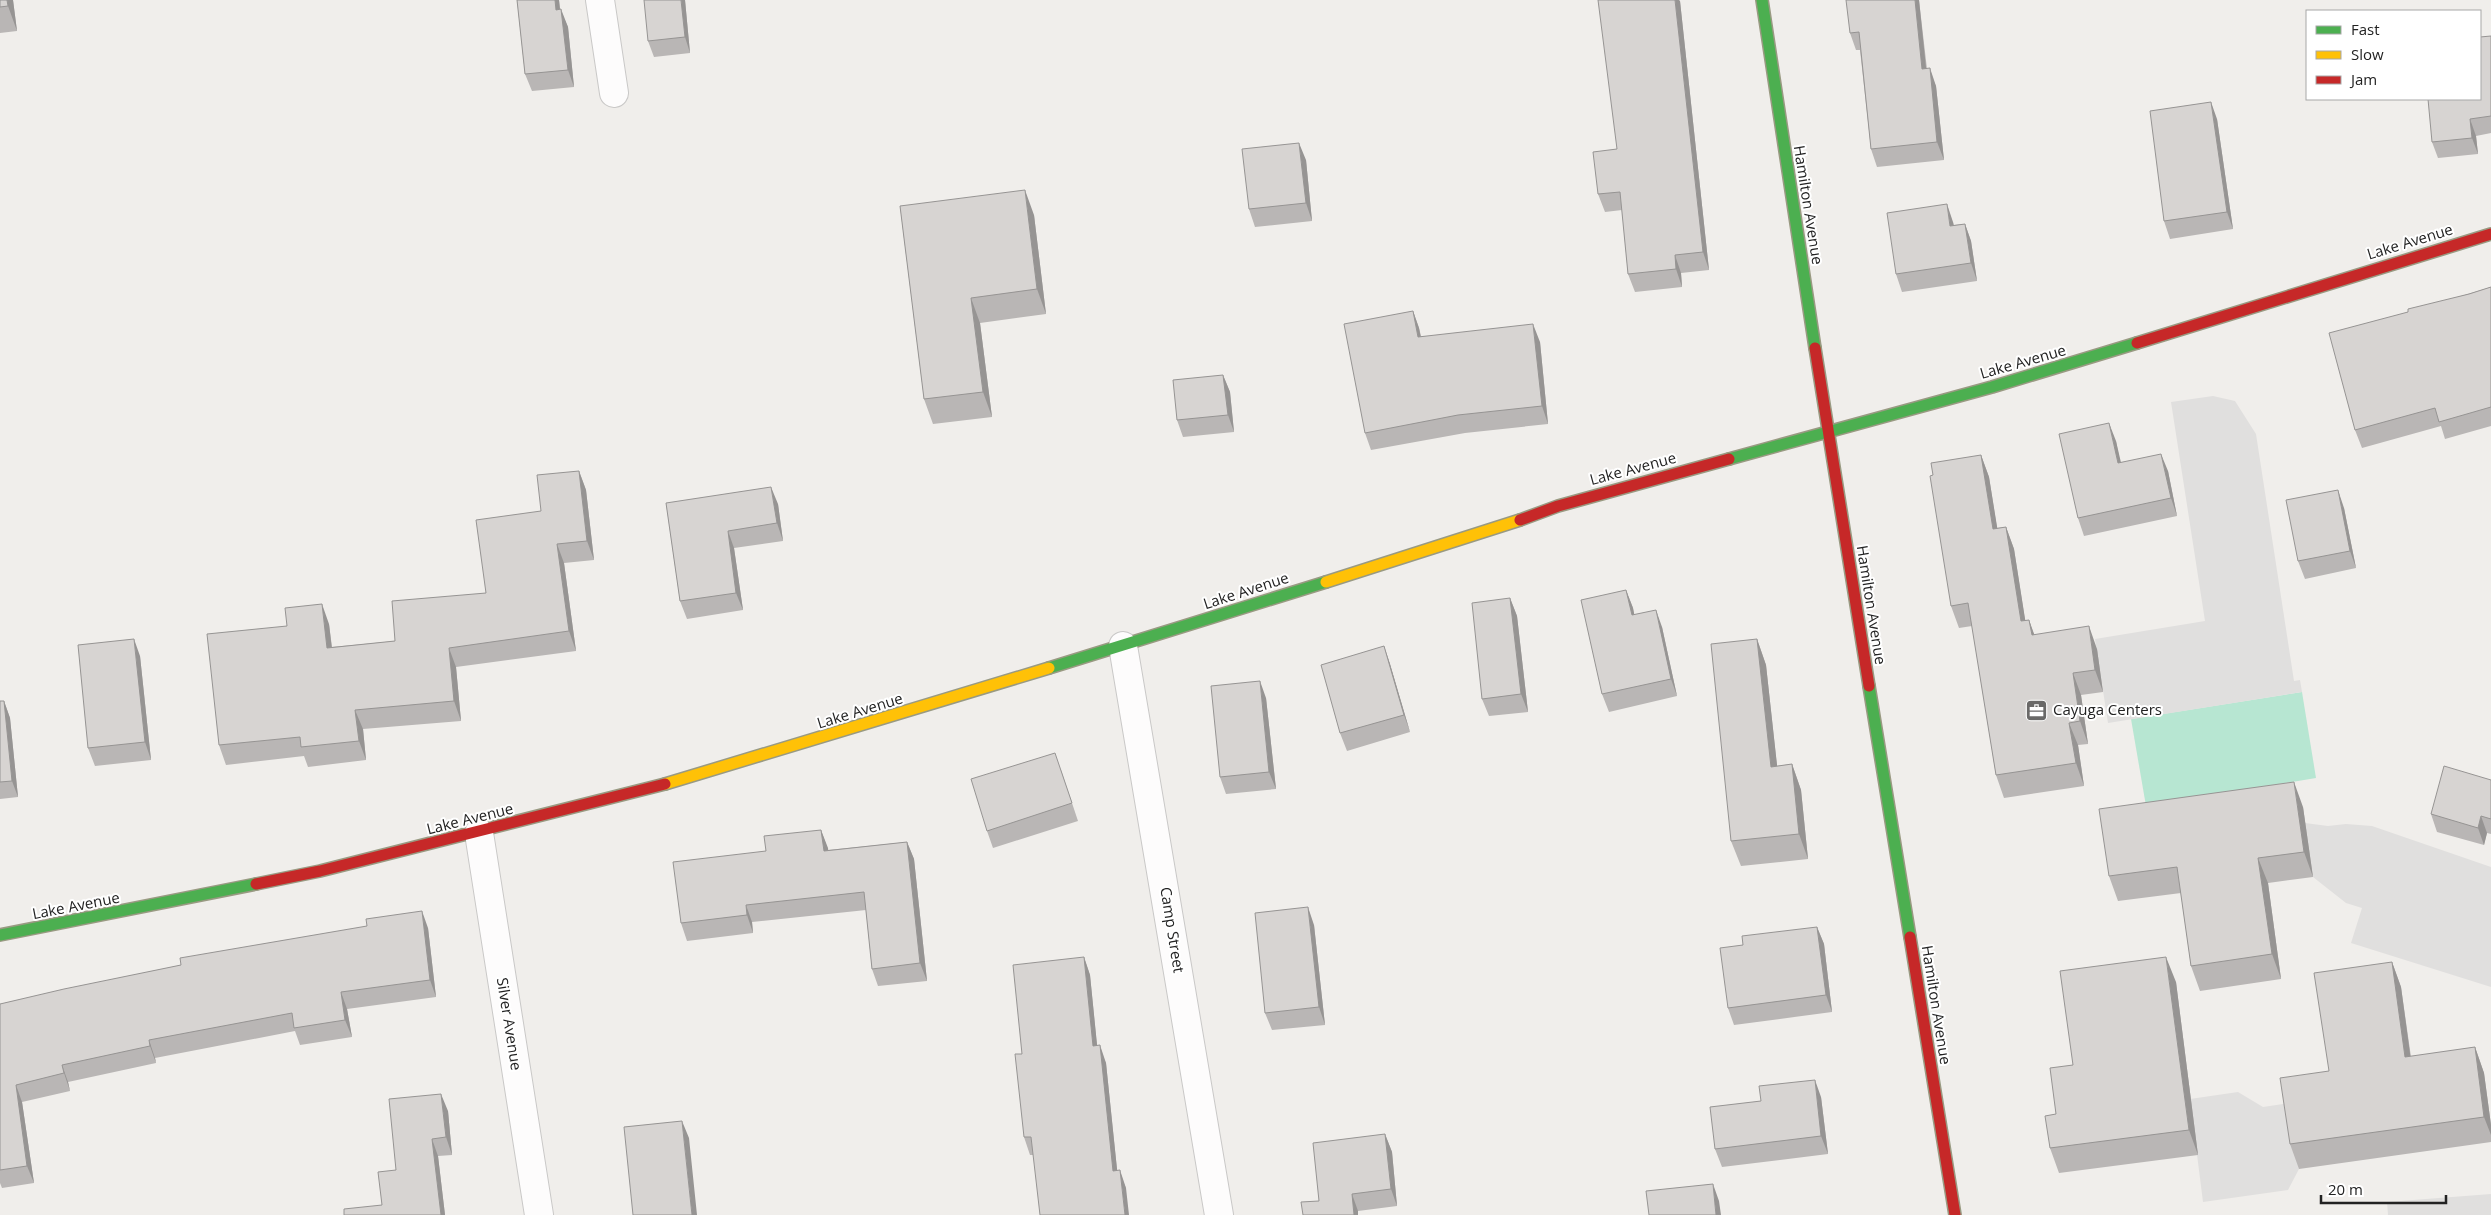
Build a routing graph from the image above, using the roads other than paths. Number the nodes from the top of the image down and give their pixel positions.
1 (600, 0) edge
2 (1762, 0) edge
3 (614, 93) dead end
4 (2491, 234) edge
5 (1828, 431) junction
6 (1123, 646) junction
7 (479, 833) junction
8 (0, 935) edge
9 (539, 1215) edge
10 (1219, 1215) edge
11 (1955, 1215) edge

1 - 3 street
2 - 5 street, Hamilton Avenue
4 - 5 street, Lake Avenue
5 - 6 street, Lake Avenue
5 - 11 street, Hamilton Avenue
6 - 7 street, Lake Avenue
6 - 10 street, Camp Street
7 - 8 street, Lake Avenue
7 - 9 street, Silver Avenue

